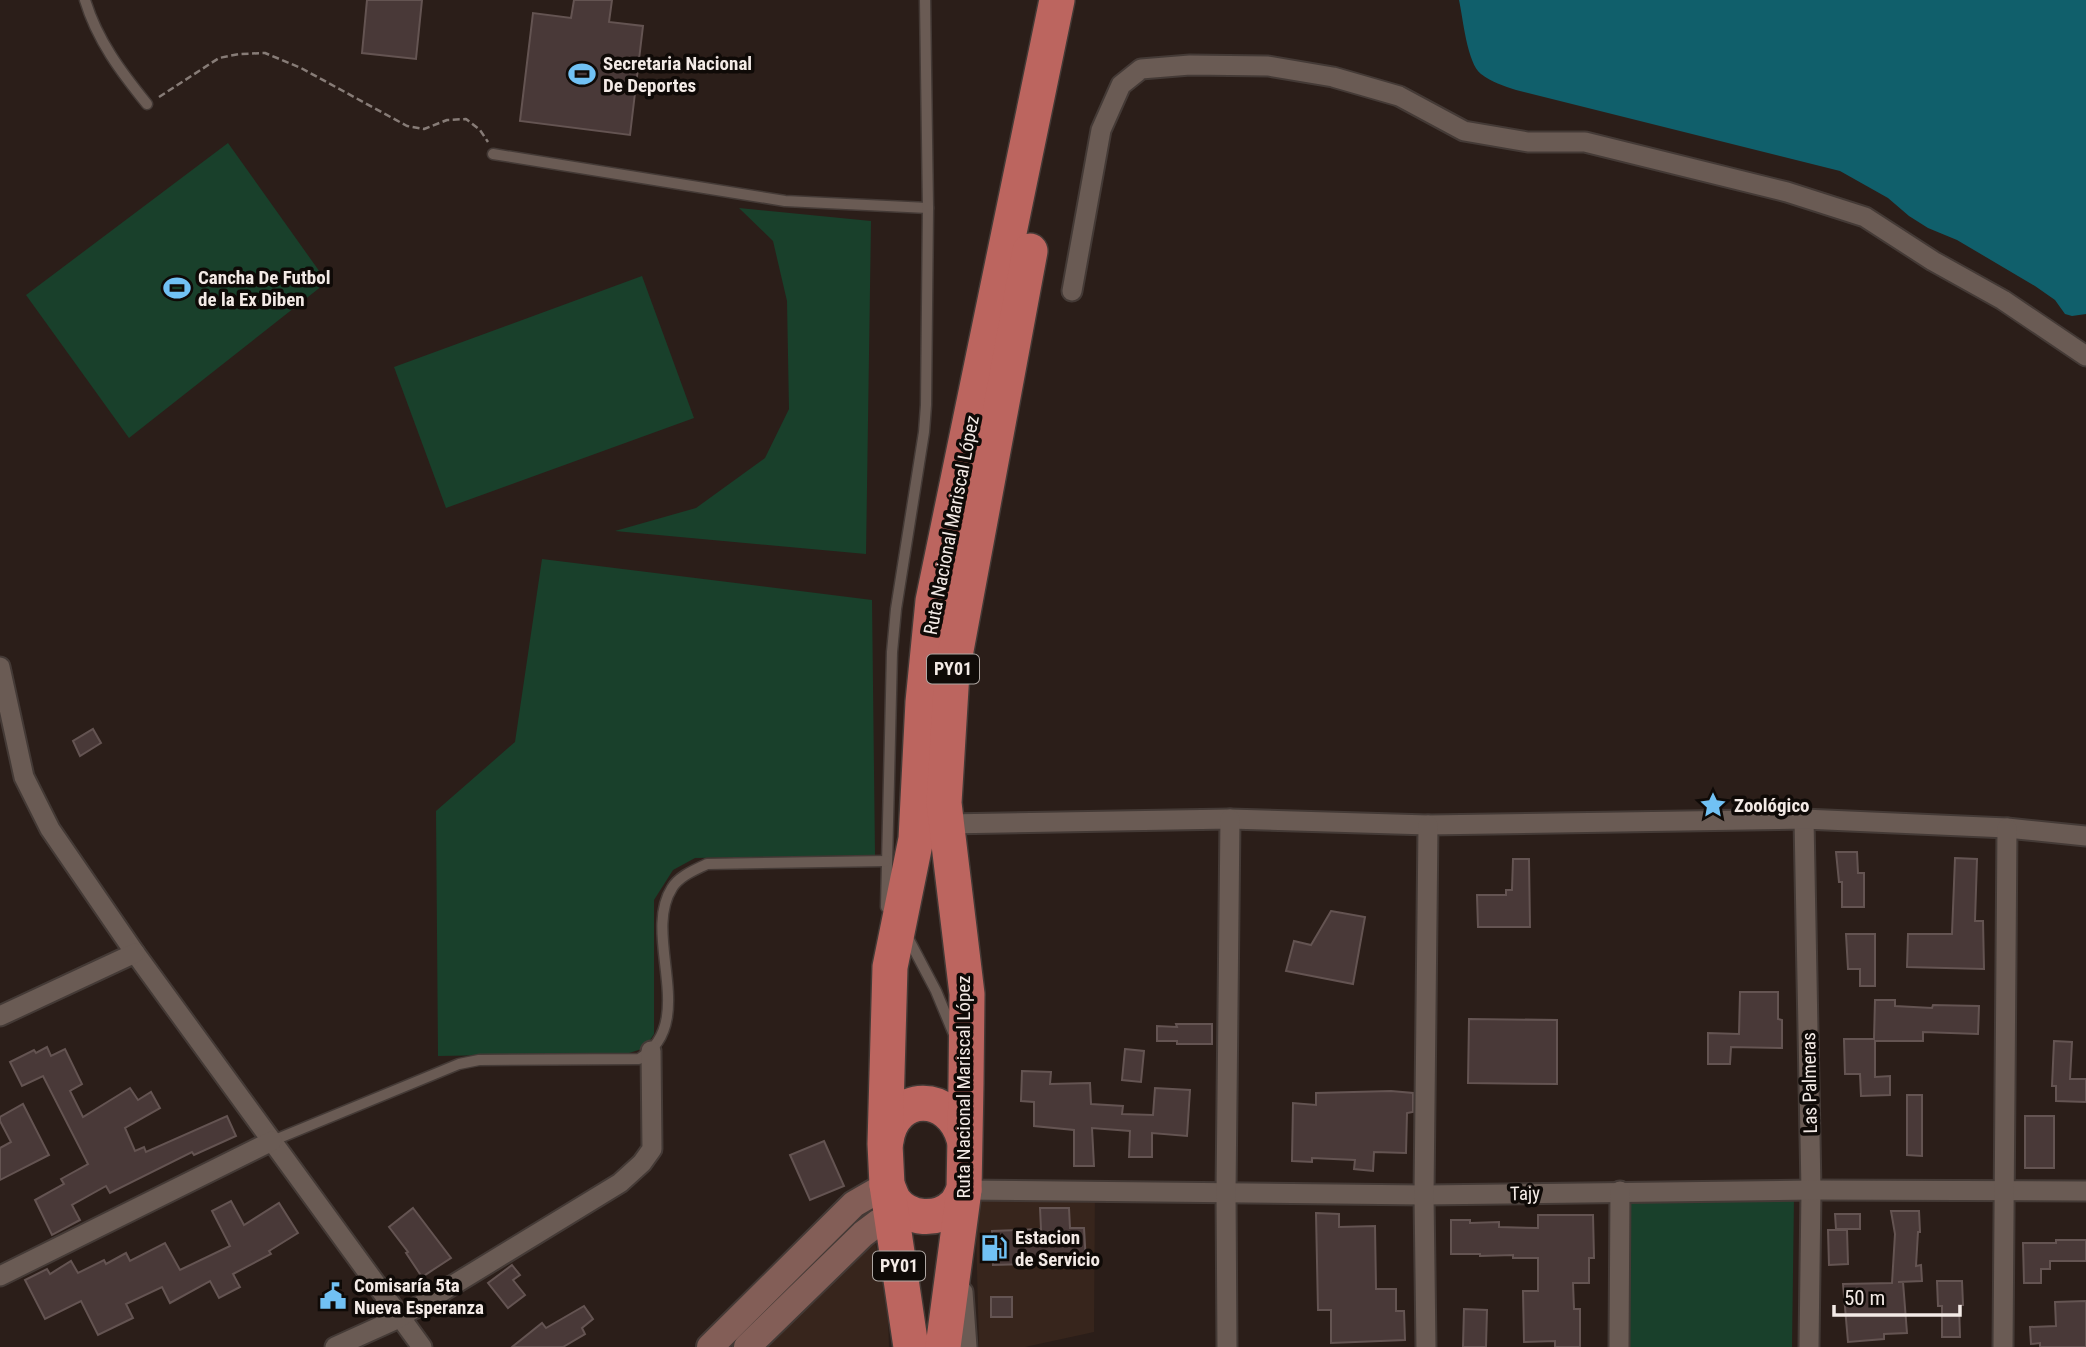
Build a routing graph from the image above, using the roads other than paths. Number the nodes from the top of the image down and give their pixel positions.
1 (85, 0) edge
2 (925, 0) edge
3 (1057, 0) edge
4 (1079, 0) edge
5 (147, 104) road end
6 (493, 154) road end
7 (928, 208) junction
8 (1072, 291) dead end
9 (2086, 356) edge
10 (0, 667) edge
11 (1230, 819) junction
12 (1804, 819) junction
13 (947, 824) junction
14 (1427, 825) junction
15 (2007, 828) junction
16 (2086, 836) edge
17 (886, 861) junction
18 (891, 922) junction
19 (135, 953) junction
20 (0, 1016) edge
21 (651, 1051) junction
22 (966, 1083) junction
23 (964, 1139) junction
24 (272, 1141) junction
25 (885, 1144) junction
26 (887, 1185) junction
27 (964, 1190) junction
28 (1811, 1190) junction
29 (1620, 1191) junction
30 (2086, 1191) edge
31 (1226, 1192) junction
32 (2004, 1192) junction
33 (1424, 1195) junction
34 (904, 1217) junction
35 (960, 1229) junction
36 (0, 1276) edge
37 (399, 1318) junction
38 (335, 1347) edge
39 (422, 1347) edge
40 (710, 1347) edge
41 (747, 1347) edge
42 (911, 1347) edge
43 (943, 1347) edge
44 (967, 1347) edge
45 (1227, 1347) edge
46 (1426, 1347) edge
47 (1619, 1347) edge
48 (1810, 1347) edge
49 (2003, 1347) edge

1 - 5 lane
2 - 7 lane
3 - 18 highway, Ruta Nacional Mariscal López / PY01
4 - 13 highway, Ruta Nacional Mariscal López / PY01
6 - 7 lane
7 - 17 lane
8 - 9 street
10 - 19 street
11 - 13 street
11 - 14 street
11 - 31 street
12 - 14 street
12 - 15 street
12 - 28 street, Las Palmeras
13 - 22 highway, Ruta Nacional Mariscal López / PY01
14 - 33 street
15 - 16 street
15 - 32 street
17 - 18 lane
17 - 21 lane
18 - 22 lane
18 - 25 highway, Ruta Nacional Mariscal López / PY01
19 - 20 street
19 - 24 street
21 - 24 lane
21 - 37 street
22 - 23 highway, Ruta Nacional Mariscal López / PY01
23 - 25 highway
23 - 27 highway, Ruta Nacional Mariscal López / PY01
24 - 36 street
24 - 37 street
25 - 26 highway, Ruta Nacional Mariscal López / PY01
26 - 34 highway
26 - 40 main road
27 - 31 street, Tajy
27 - 34 highway
27 - 35 highway, Ruta Nacional Mariscal López / PY01
28 - 29 street, Tajy
28 - 32 street, Tajy
28 - 48 street, Las Palmeras
29 - 33 street, Tajy
29 - 47 street
30 - 32 street, Tajy
31 - 33 street, Tajy
31 - 45 street
32 - 49 street
33 - 46 street
34 - 41 main road
34 - 42 highway, PY01
35 - 43 highway, Ruta Nacional Mariscal López / PY01
35 - 44 street
37 - 38 street
37 - 39 street

